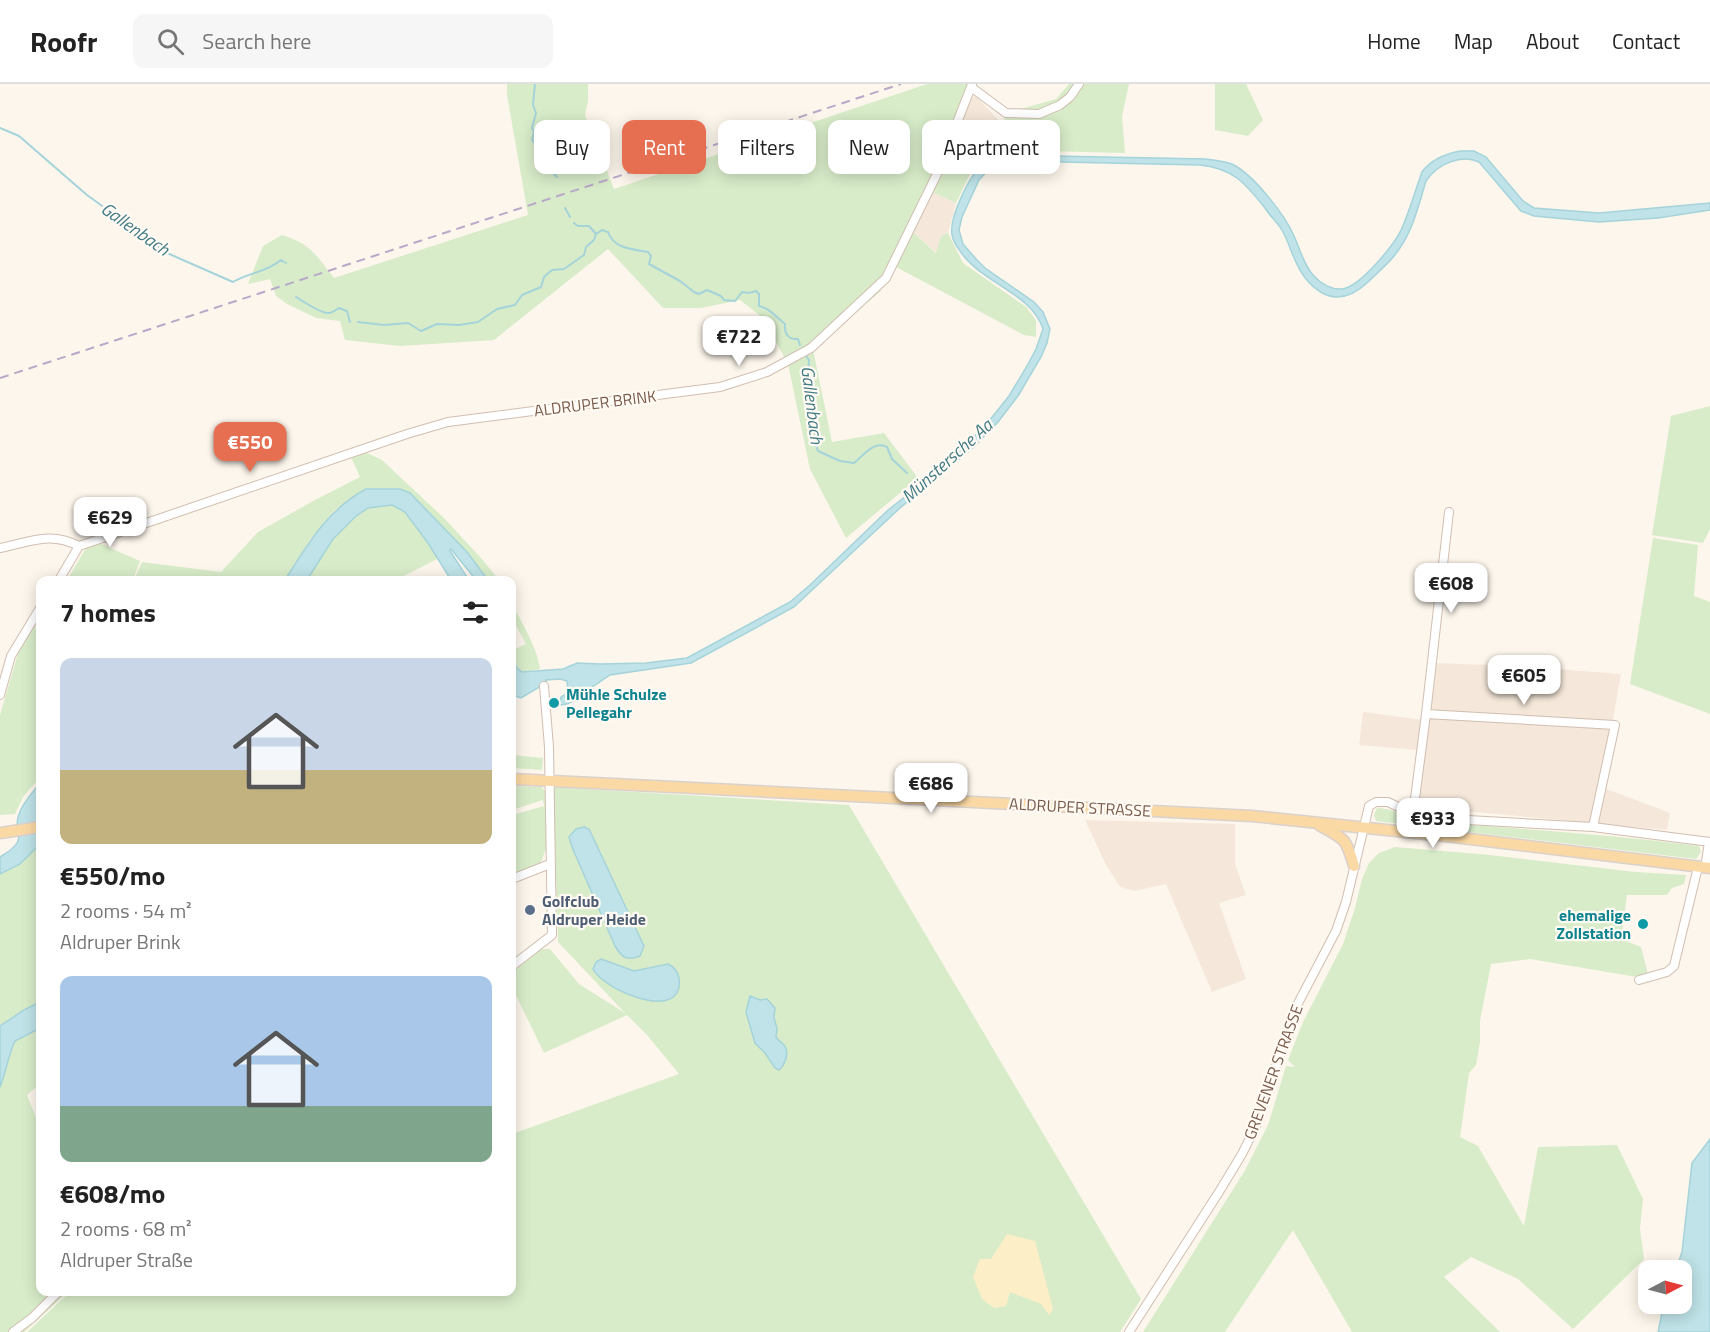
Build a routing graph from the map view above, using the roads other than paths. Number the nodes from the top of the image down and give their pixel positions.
1 (1079, 84) edge
2 (971, 85) edge
3 (1449, 512) dead end
4 (79, 546) junction
5 (0, 549) edge
6 (61, 576) edge
7 (36, 615) edge
8 (544, 686) dead end
9 (0, 695) edge
10 (1426, 714) junction
11 (516, 779) edge
12 (550, 780) junction
13 (1413, 814) junction
14 (1314, 822) junction
15 (1364, 827) junction
16 (1593, 827) junction
17 (36, 828) edge
18 (0, 833) edge
19 (1709, 842) edge
20 (550, 864) junction
21 (1354, 866) junction
22 (1704, 868) edge
23 (516, 877) edge
24 (516, 963) edge
25 (1639, 980) dead end
26 (54, 1296) edge
27 (13, 1332) edge
28 (1129, 1332) edge

1 - 2 street, ALDRUPER BRINK
2 - 4 street, ALDRUPER BRINK
3 - 10 street
4 - 5 street
4 - 6 street
7 - 9 street
8 - 12 street
10 - 13 street
10 - 16 street
11 - 12 main road, ALDRUPER STRASSE
12 - 14 main road, ALDRUPER STRASSE
12 - 20 street
13 - 15 street
13 - 16 street
14 - 15 main road, ALDRUPER STRASSE
14 - 21 main road
15 - 21 street, GREVENER STRASSE
15 - 22 main road, ALDRUPER STRASSE
16 - 19 street
17 - 18 main road
19 - 22 street
20 - 23 street
20 - 24 street
21 - 28 street, GREVENER STRASSE
22 - 25 street
26 - 27 street

